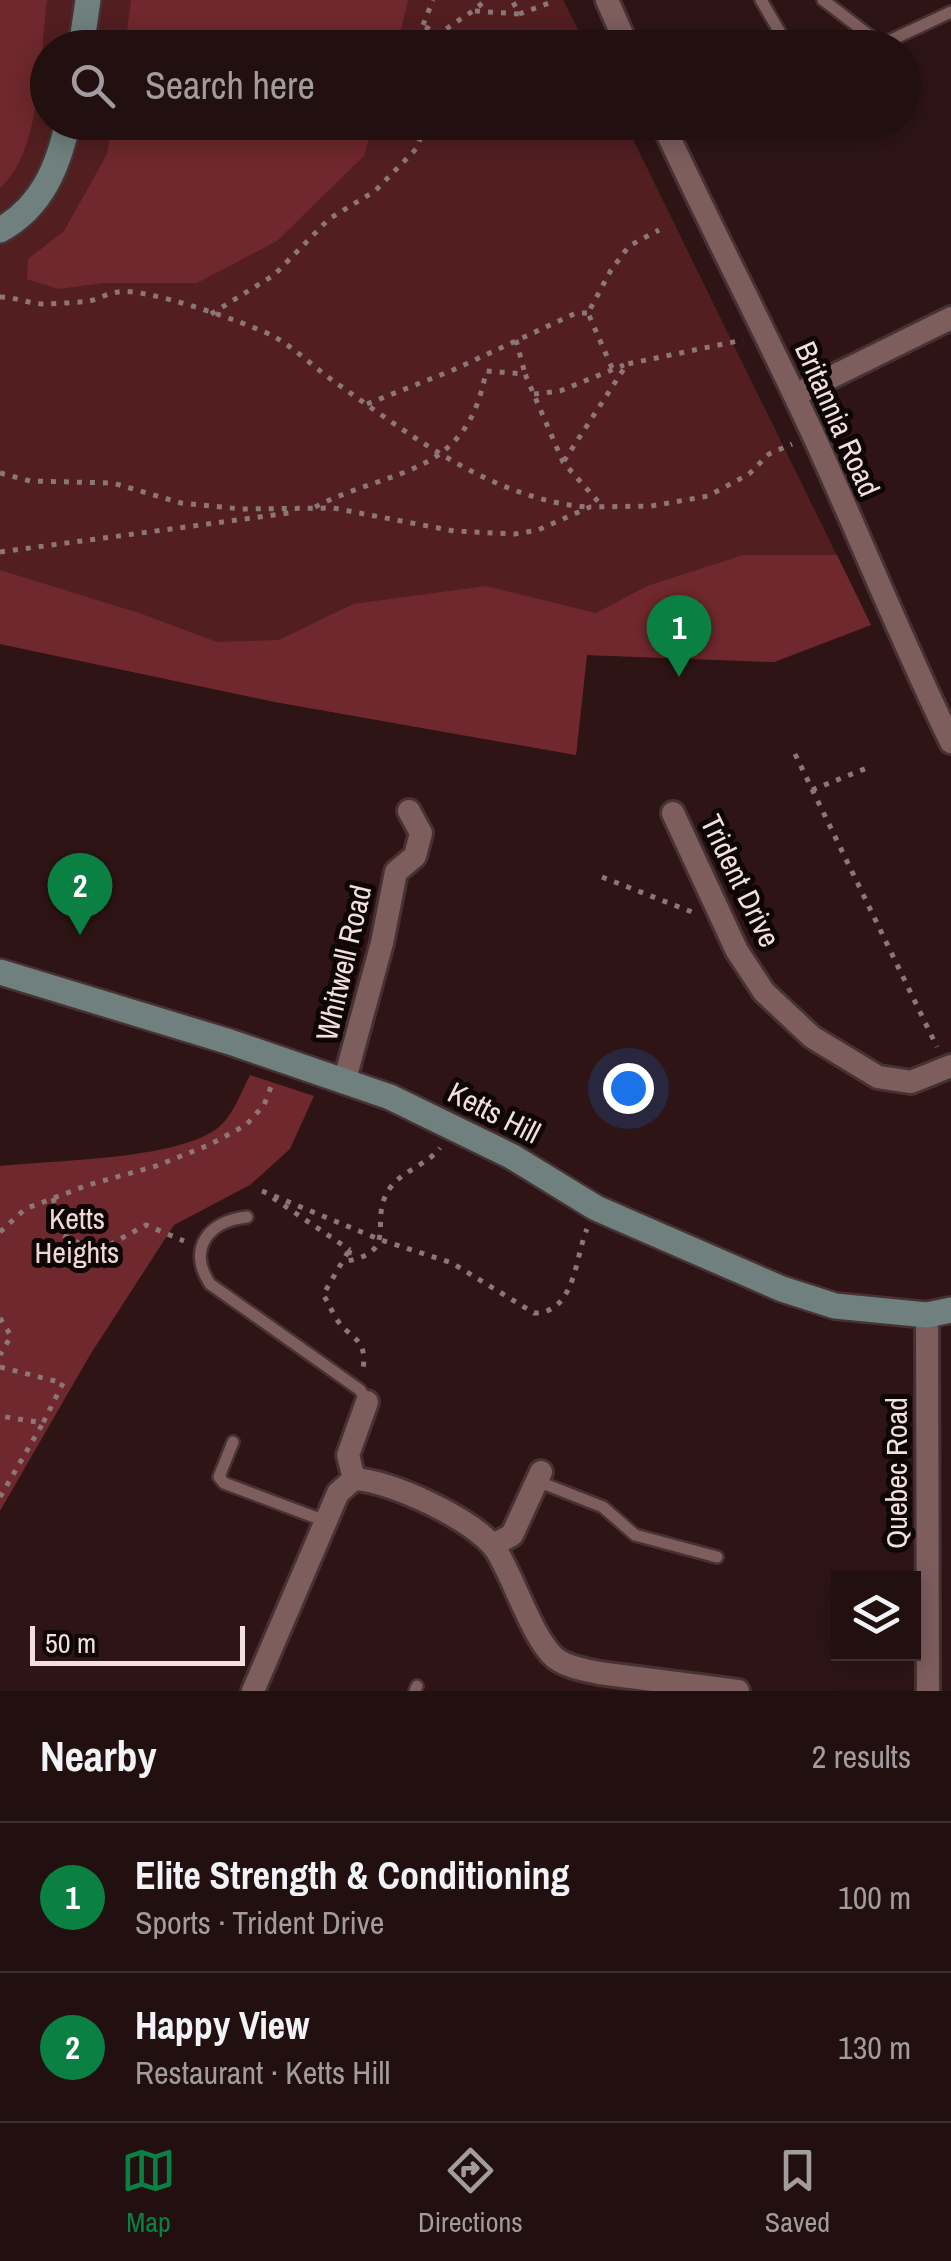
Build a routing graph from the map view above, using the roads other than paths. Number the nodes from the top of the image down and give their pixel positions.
1 (88, 0) edge
2 (607, 0) edge
3 (761, 0) edge
4 (823, 0) edge
5 (951, 12) edge
6 (83, 30) edge
7 (620, 30) edge
8 (778, 30) edge
9 (859, 30) edge
10 (912, 30) edge
11 (63, 140) edge
12 (670, 140) edge
13 (0, 230) edge
14 (951, 318) edge
15 (795, 396) junction
16 (951, 742) edge
17 (408, 811) dead end
18 (673, 812) dead end
19 (0, 972) edge
20 (949, 1067) edge
21 (344, 1079) junction
22 (247, 1217) dead end
23 (939, 1313) edge
24 (367, 1402) joint
25 (233, 1442) dead end
26 (539, 1476) joint
27 (354, 1479) junction
28 (326, 1521) junction
29 (493, 1546) junction
30 (716, 1557) dead end
31 (253, 1691) edge
32 (738, 1691) edge
33 (928, 1691) edge

1 - 6 main road
2 - 7 street
3 - 8 lane
4 - 9 lane
5 - 10 lane
11 - 13 main road
12 - 15 street, Britannia Road
14 - 15 street
15 - 16 street, Britannia Road
17 - 21 street, Whitwell Road
18 - 20 street, Trident Drive
19 - 21 main road, Ketts Hill
21 - 23 main road, Ketts Hill
22 - 24 lane
23 - 33 street, Quebec Road
24 - 27 street
25 - 28 lane
26 - 29 street
26 - 30 lane
27 - 28 street
27 - 29 street
28 - 31 street
29 - 32 street

